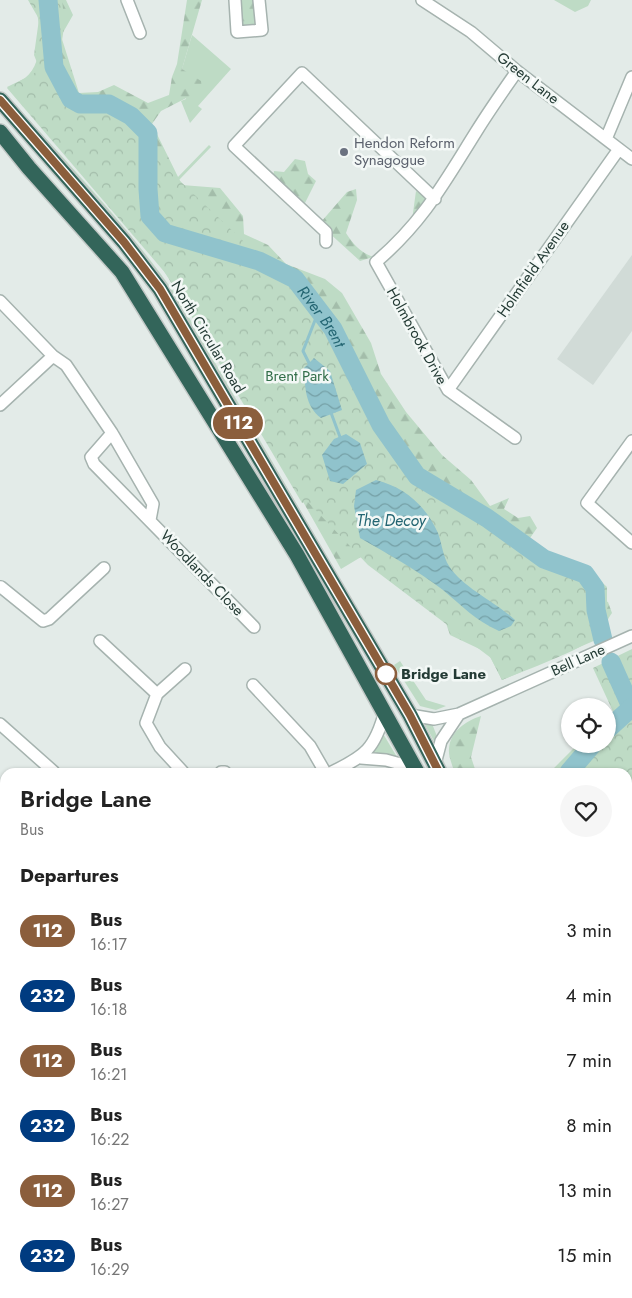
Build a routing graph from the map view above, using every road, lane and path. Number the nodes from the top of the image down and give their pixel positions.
1 (127, 0) edge
2 (235, 0) edge
3 (259, 0) edge
4 (422, 0) edge
5 (140, 33) dead end
6 (517, 71) junction
7 (632, 77) edge
8 (0, 100) edge
9 (0, 132) edge
10 (606, 139) junction
11 (619, 150) junction
12 (632, 158) edge
13 (435, 199) junction
14 (326, 242) dead end
15 (0, 301) edge
16 (53, 356) junction
17 (448, 390) junction
18 (0, 405) edge
19 (112, 433) junction
20 (515, 438) dead end
21 (632, 441) edge
22 (150, 520) junction
23 (632, 543) edge
24 (104, 568) dead end
25 (0, 588) edge
26 (254, 627) dead end
27 (632, 636) edge
28 (100, 641) dead end
29 (185, 669) dead end
30 (254, 686) dead end
31 (158, 694) junction
32 (385, 712) junction
33 (458, 714) junction
34 (410, 715) junction
35 (0, 724) edge
36 (360, 758) junction
37 (50, 768) edge
38 (179, 768) edge
39 (323, 768) edge
40 (340, 768) edge
41 (410, 768) edge
42 (415, 768) edge
43 (437, 768) edge

1 - 5 street
2 - 3 street
4 - 6 street, Green Lane
6 - 10 street, Green Lane
6 - 13 street
7 - 10 street
8 - 34 highway, North Circular Road
9 - 32 highway
10 - 11 street, Green Lane
11 - 12 street, Green Lane
11 - 17 street, Holmfield Avenue
13 - 14 street
13 - 17 street, Holmbrook Drive
15 - 16 street, Woodlands Close
16 - 18 street
16 - 19 street, Woodlands Close
17 - 20 street, Holmbrook Drive
19 - 22 street, Woodlands Close
19 - 22 street, Woodlands Close
21 - 23 street
22 - 26 street, Woodlands Close
24 - 25 street
27 - 33 street, Bell Lane
28 - 31 street
29 - 31 street
30 - 39 street
31 - 38 street
32 - 36 street
32 - 42 highway
33 - 34 street
33 - 43 street
34 - 43 highway, North Circular Road
35 - 37 street
36 - 40 street
36 - 41 street

